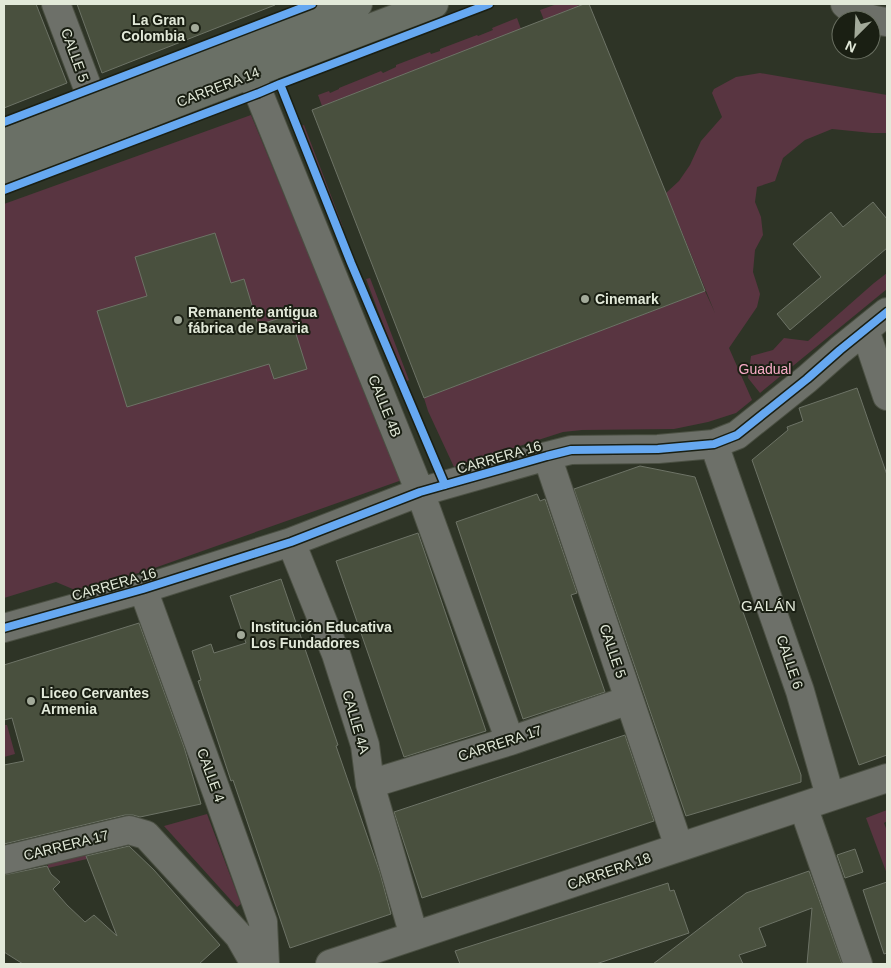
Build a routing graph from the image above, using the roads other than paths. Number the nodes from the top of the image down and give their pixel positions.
1 (56, 4) edge
2 (358, 4) edge
3 (434, 4) edge
4 (251, 74) junction
5 (95, 107) junction
6 (4, 143) edge
7 (4, 171) edge
8 (887, 312) edge
9 (865, 330) junction
10 (887, 396) edge
11 (714, 444) junction
12 (547, 456) junction
13 (420, 492) junction
14 (291, 542) junction
15 (143, 589) junction
16 (4, 628) edge
17 (629, 700) junction
18 (510, 741) junction
19 (887, 778) edge
20 (370, 784) junction
21 (830, 796) junction
22 (803, 806) junction
23 (679, 847) junction
24 (4, 860) edge
25 (258, 909) junction
26 (222, 918) junction
27 (414, 936) junction
28 (255, 964) edge
29 (265, 964) edge
30 (330, 964) edge
31 (858, 964) edge

1 - 5 street, CALLE 5
2 - 5 main road, CARRERA 14
3 - 4 main road, CARRERA 14
4 - 7 main road, CARRERA 14
4 - 13 street, CALLE 4B
5 - 6 main road, CARRERA 14
8 - 9 street, CARRERA 16
9 - 10 street
9 - 11 street, CARRERA 16
11 - 12 street, CARRERA 16
11 - 21 street, CALLE 6
12 - 13 street, CARRERA 16
12 - 17 street, CALLE 5
13 - 14 street, CARRERA 16
13 - 18 street, CALLE 4B
14 - 15 street, CARRERA 16
14 - 20 street, CALLE 4A
15 - 16 street, CARRERA 16
15 - 25 street, CALLE 4
17 - 18 street, CARRERA 17
17 - 23 street, CALLE 5
18 - 20 street, CARRERA 17
19 - 21 street, CARRERA 18
20 - 27 street, CALLE 4A
21 - 22 street, CARRERA 18
22 - 23 street, CARRERA 18
22 - 31 street
23 - 27 street, CARRERA 18
24 - 26 street, CARRERA 17
25 - 26 street
25 - 29 street, CALLE 4
26 - 28 street
27 - 30 street, CARRERA 18

